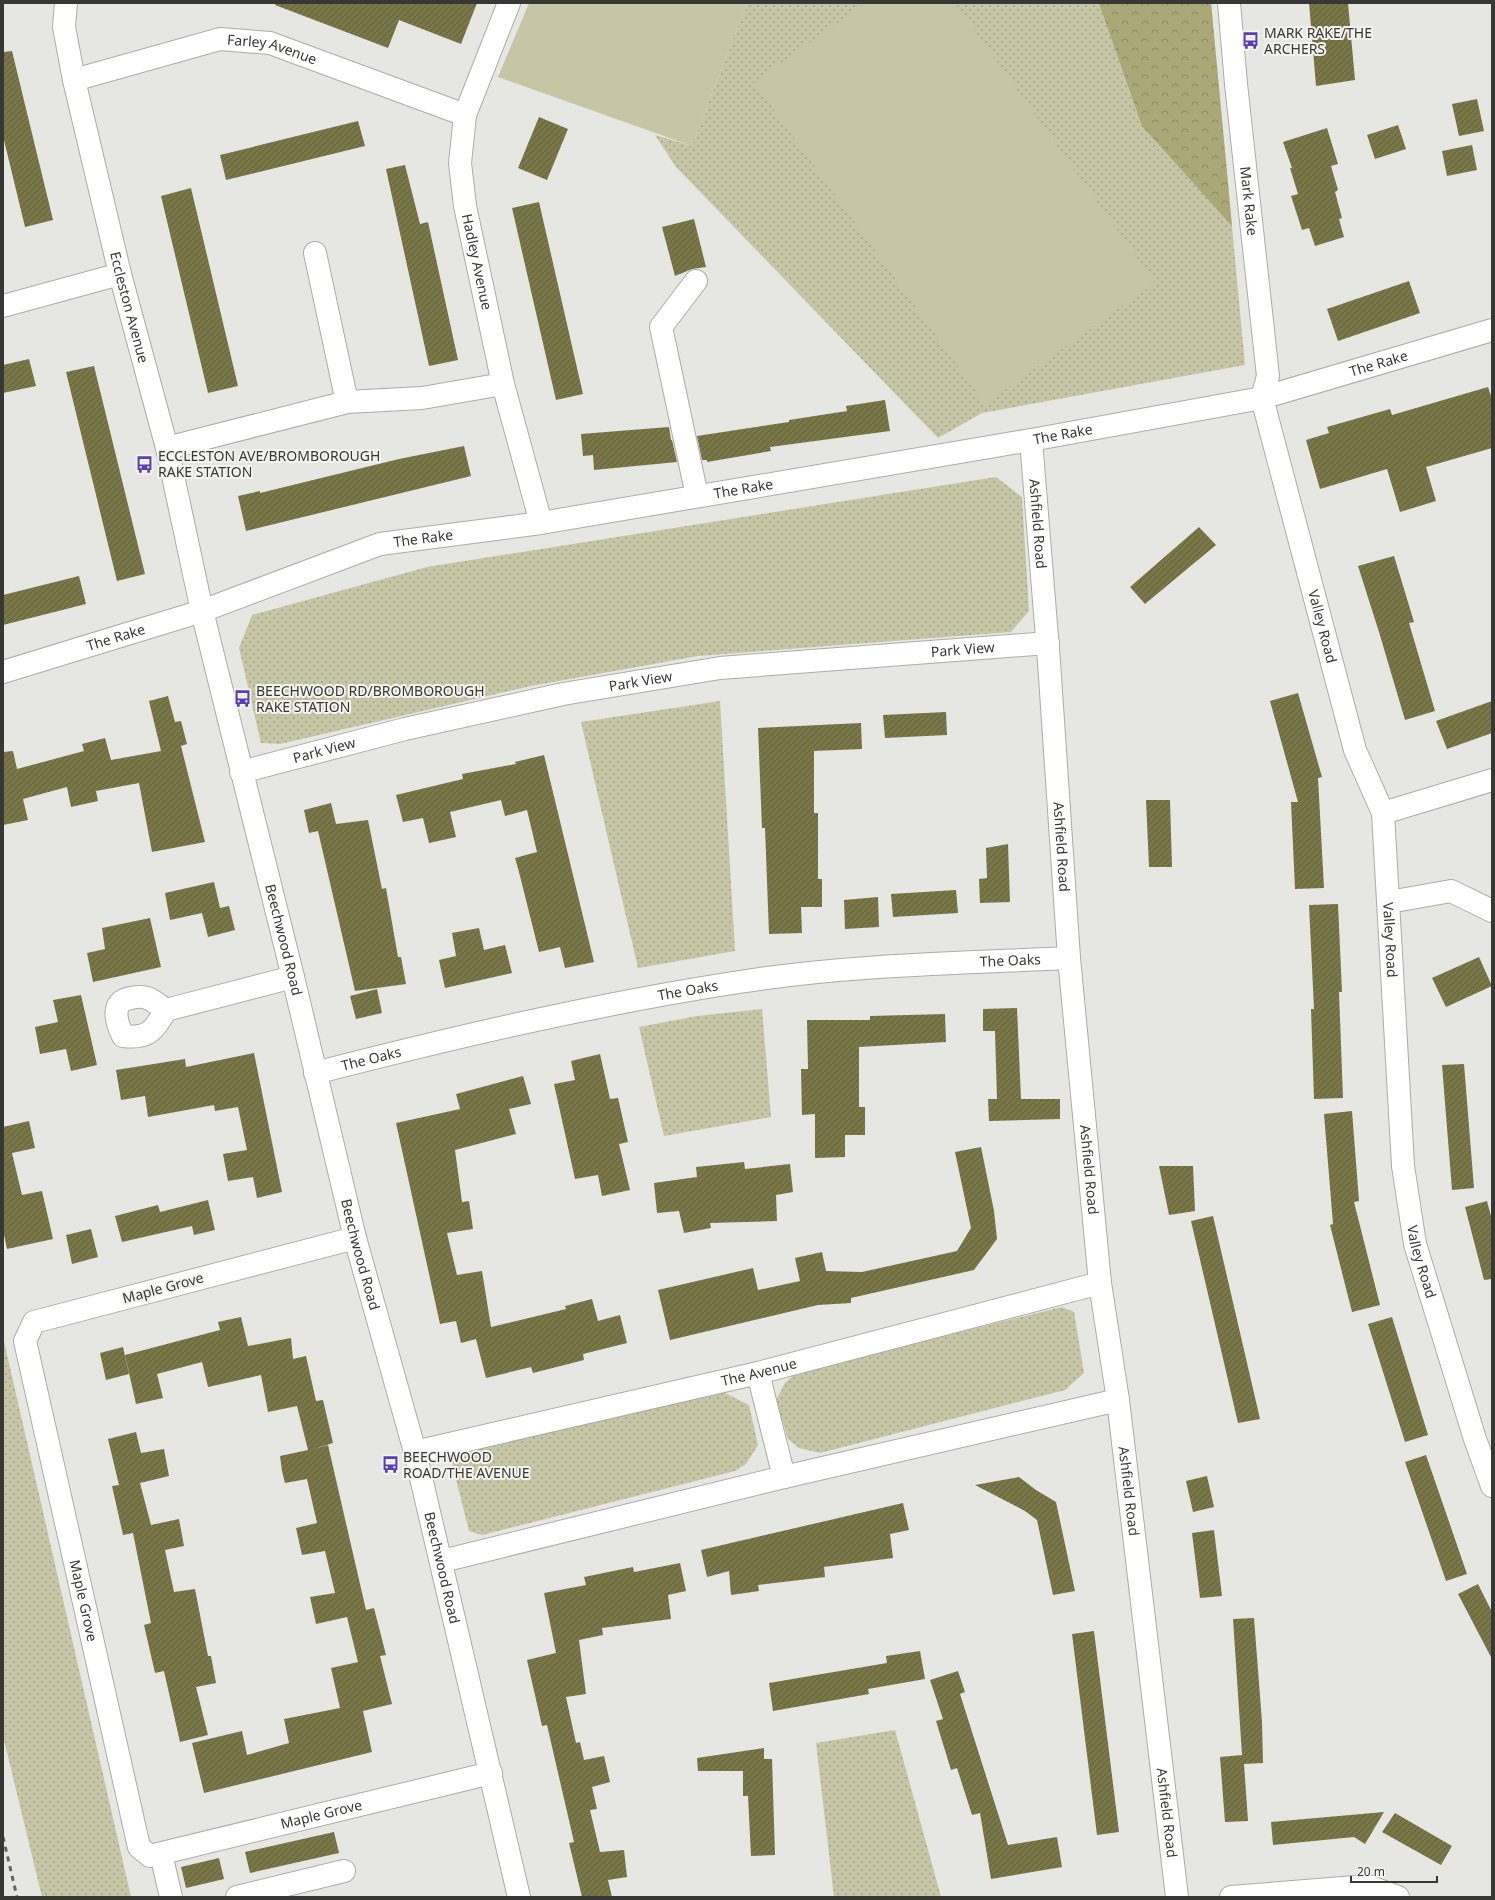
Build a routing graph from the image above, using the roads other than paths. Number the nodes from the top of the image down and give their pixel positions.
1 (66, 3) edge
2 (509, 3) edge
3 (1229, 3) edge
4 (74, 80) junction
5 (465, 115) junction
6 (315, 253) dead end
7 (120, 274) junction
8 (696, 281) dead end
9 (3, 306) edge
10 (1492, 330) edge
11 (503, 384) junction
12 (1262, 398) junction
13 (347, 402) junction
14 (1031, 440) junction
15 (167, 448) junction
16 (697, 496) junction
17 (541, 523) junction
18 (202, 611) junction
19 (1048, 643) junction
20 (3, 672) edge
21 (241, 772) junction
22 (1492, 780) edge
23 (1383, 813) junction
24 (1389, 902) junction
25 (1492, 911) edge
26 (1069, 958) junction
27 (293, 977) junction
28 (166, 1010) dead end
29 (315, 1073) junction
30 (355, 1238) junction
31 (1100, 1283) junction
32 (758, 1373) junction
33 (1118, 1400) junction
34 (415, 1452) junction
35 (784, 1477) junction
36 (1492, 1486) edge
37 (442, 1561) junction
38 (491, 1773) junction
39 (161, 1854) junction
40 (344, 1871) dead end
41 (171, 1897) edge
42 (237, 1897) edge
43 (519, 1897) edge
44 (1177, 1897) edge
45 (1231, 1897) edge
46 (1398, 1897) edge

1 - 4 street, Eccleston Avenue
2 - 5 street, Hadley Avenue
3 - 12 street, Mark Rake
4 - 5 street, Farley Avenue
4 - 7 street, Eccleston Avenue
5 - 11 street, Hadley Avenue
6 - 13 street
7 - 9 street
7 - 15 street, Eccleston Avenue
8 - 16 street
10 - 12 street, The Rake
11 - 13 street
11 - 17 street, Hadley Avenue
12 - 14 street, The Rake
12 - 23 street, Valley Road
13 - 15 street
14 - 16 street, The Rake
14 - 19 street, Ashfield Road
15 - 18 street, Eccleston Avenue
16 - 17 street, The Rake
17 - 18 street, The Rake
18 - 20 street, The Rake
18 - 21 street, Beechwood Road
19 - 21 street, Park View
19 - 26 street, Ashfield Road
21 - 27 street, Beechwood Road
22 - 23 street
23 - 24 street, Valley Road
24 - 25 street
24 - 36 street, Valley Road
26 - 29 street, The Oaks
26 - 31 street, Ashfield Road
27 - 28 street
27 - 29 street, Beechwood Road
29 - 30 street, Beechwood Road
30 - 34 street, Beechwood Road
30 - 39 street, Maple Grove
31 - 32 street, The Avenue
31 - 33 street, Ashfield Road
32 - 34 street, The Avenue
32 - 35 street
33 - 35 street
33 - 44 street, Ashfield Road
34 - 37 street, Beechwood Road
35 - 37 street
37 - 38 street, Beechwood Road
38 - 39 street, Maple Grove
38 - 43 street, Beechwood Road
39 - 41 street
40 - 42 street
45 - 46 street

